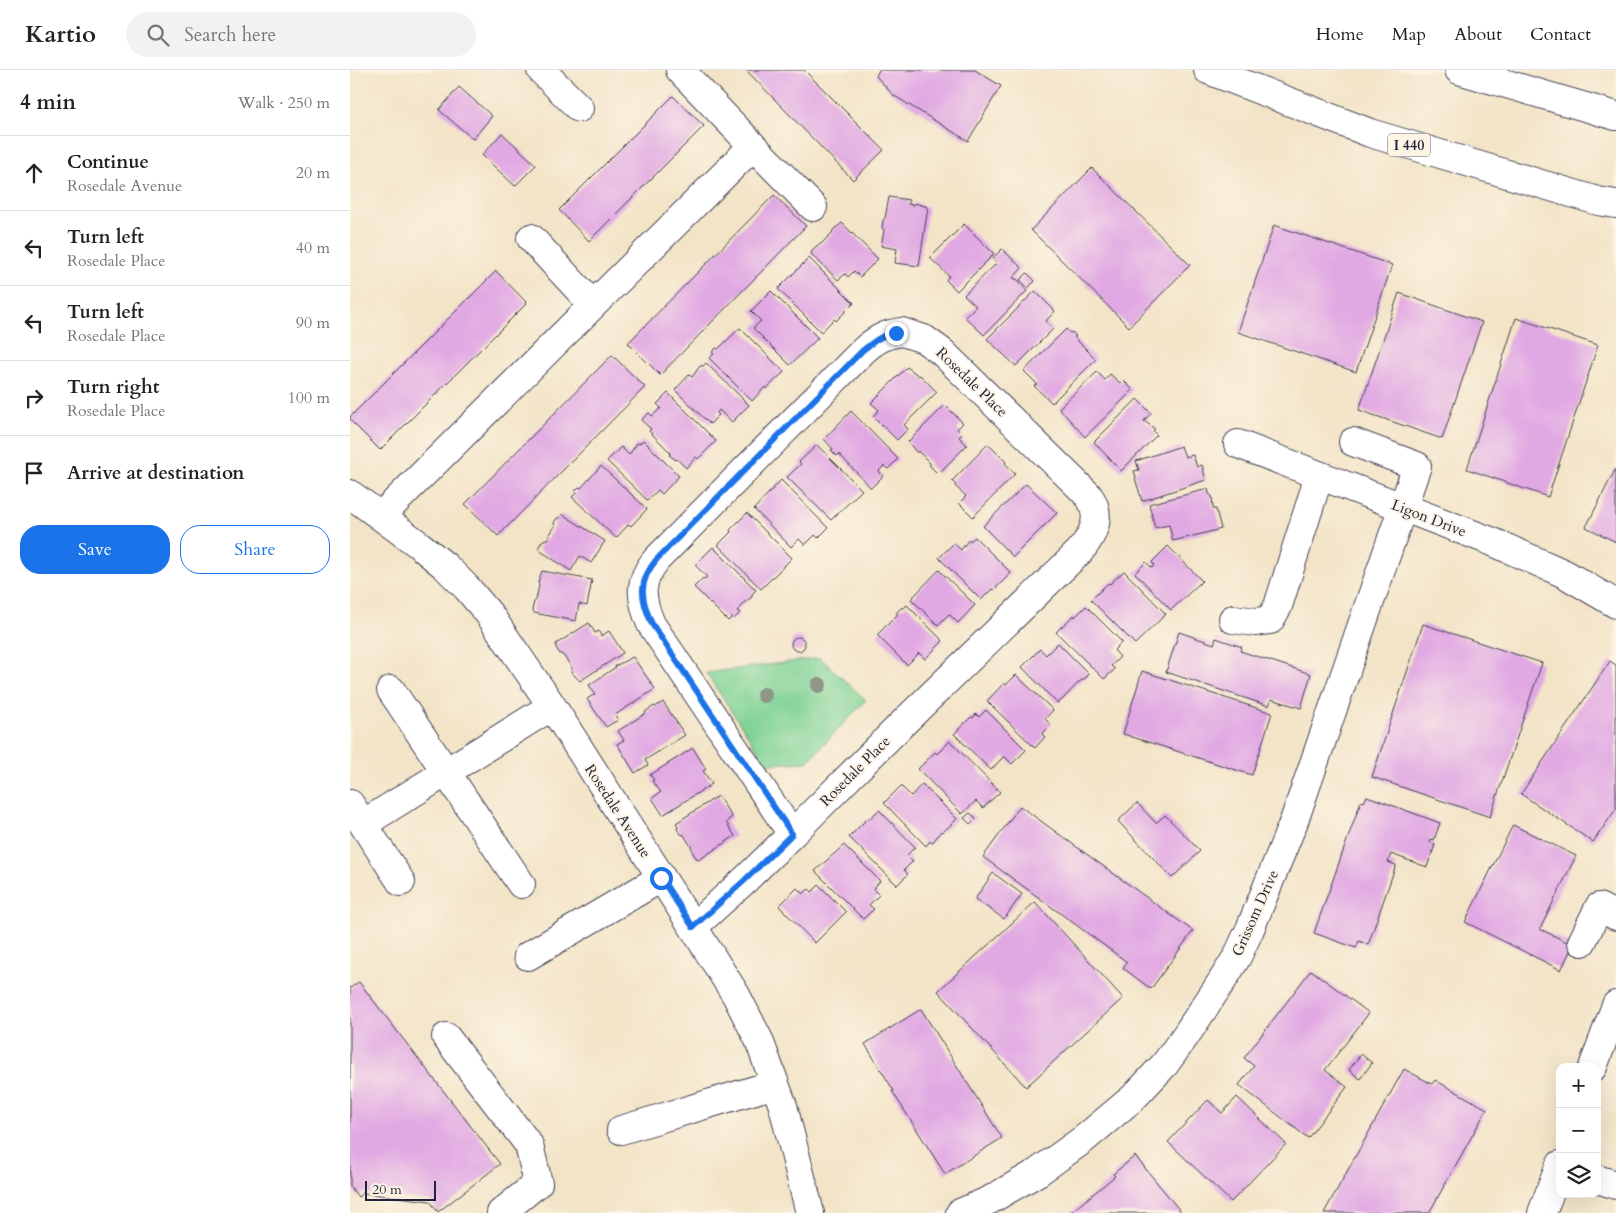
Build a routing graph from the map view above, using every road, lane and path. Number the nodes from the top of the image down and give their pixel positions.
1 (541, 70) edge
2 (680, 70) edge
3 (1208, 70) edge
4 (1459, 70) edge
5 (579, 108) dead end
6 (1616, 116) edge
7 (753, 146) junction
8 (1616, 204) edge
9 (813, 207) dead end
10 (531, 238) dead end
11 (593, 305) junction
12 (1353, 442) dead end
13 (1238, 444) dead end
14 (1319, 476) junction
15 (350, 494) edge
16 (1402, 508) junction
17 (381, 516) junction
18 (1616, 604) edge
19 (1232, 619) dead end
20 (391, 690) dead end
21 (552, 706) junction
22 (446, 772) junction
23 (356, 814) edge
24 (792, 834) junction
25 (661, 878) junction
26 (402, 882) dead end
27 (521, 884) dead end
28 (1616, 916) edge
29 (693, 927) junction
30 (1582, 942) dead end
31 (528, 956) dead end
32 (1616, 1005) edge
33 (446, 1037) dead end
34 (1595, 1063) edge
35 (775, 1084) junction
36 (621, 1130) dead end
37 (1556, 1176) edge
38 (1601, 1179) edge
39 (1616, 1185) edge
40 (501, 1213) edge
41 (810, 1213) edge
42 (960, 1213) edge
43 (1542, 1213) edge

1 - 5 main road
2 - 7 main road
3 - 8 main road, I 440
4 - 6 main road
7 - 9 main road
7 - 11 main road
10 - 11 main road
11 - 17 main road
12 - 16 main road, Grissom Drive
13 - 14 main road, Ligon Drive
14 - 16 main road, Ligon Drive
14 - 19 main road
15 - 17 main road, Rosedale Avenue
16 - 18 main road, Ligon Drive
16 - 42 main road, Grissom Drive
17 - 21 main road, Rosedale Avenue
20 - 22 main road
21 - 22 main road
21 - 25 main road, Rosedale Avenue
22 - 23 main road
22 - 27 main road
23 - 26 main road
24 - 24 main road, Rosedale Place
24 - 29 main road, Rosedale Place
25 - 29 main road, Rosedale Avenue
25 - 31 main road
28 - 30 main road
29 - 35 main road, Rosedale Avenue
32 - 34 main road
33 - 40 main road
35 - 36 main road
35 - 41 main road, Rosedale Avenue
37 - 43 main road
38 - 39 main road

